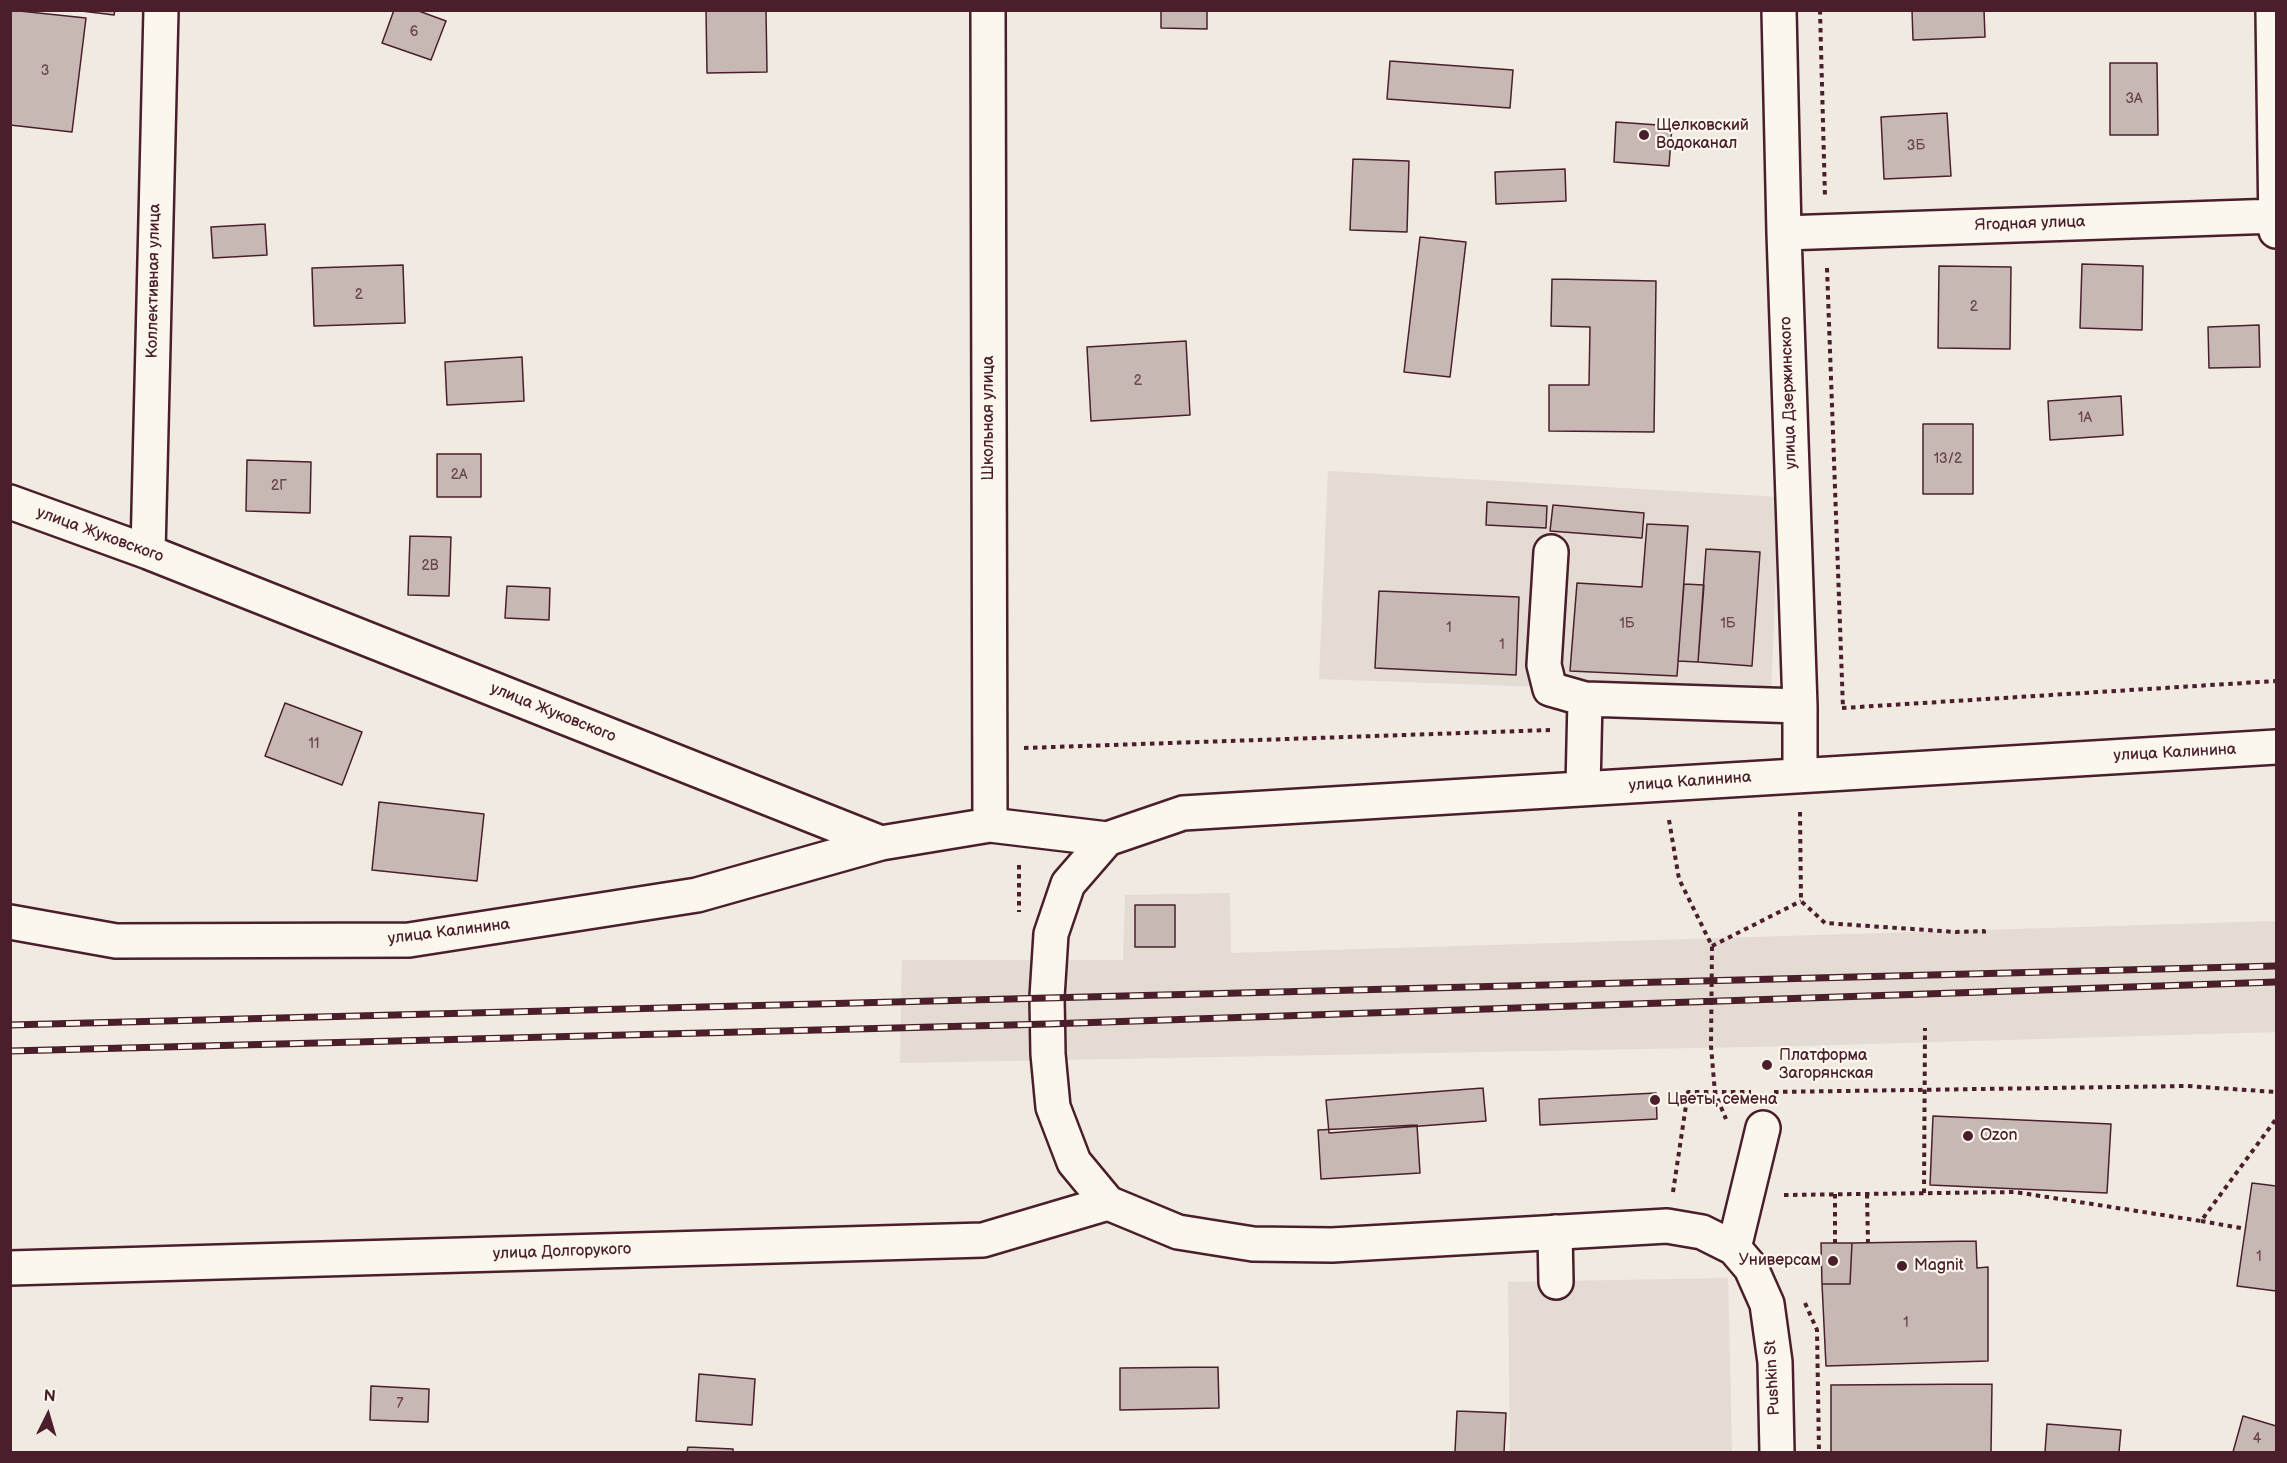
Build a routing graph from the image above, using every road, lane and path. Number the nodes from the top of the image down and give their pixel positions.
1 (161, 10) edge
2 (988, 10) edge
3 (1779, 10) edge
4 (1821, 10) edge
5 (2273, 10) edge
6 (2276, 221) edge
7 (1826, 231) junction
8 (1784, 233) junction
9 (10, 502) edge
10 (148, 552) junction
11 (1551, 552) dead end
12 (2277, 681) edge
13 (1800, 708) junction
14 (1843, 708) junction
15 (1585, 714) junction
16 (2277, 747) edge
17 (990, 749) junction
18 (1800, 775) junction
19 (1664, 783) junction
20 (1583, 788) junction
21 (990, 825) junction
22 (1107, 839) junction
23 (881, 843) junction
24 (1801, 901) junction
25 (10, 922) edge
26 (1984, 938) dead end
27 (1712, 946) junction
28 (1925, 1028) dead end
29 (1711, 1046) dead end
30 (1925, 1089) junction
31 (1762, 1092) dead end
32 (1773, 1092) dead end
33 (2277, 1092) edge
34 (2277, 1119) edge
35 (1764, 1128) dead end
36 (1924, 1193) junction
37 (1835, 1194) junction
38 (1867, 1194) junction
39 (1781, 1195) dead end
40 (1108, 1203) junction
41 (2201, 1221) junction
42 (1667, 1226) junction
43 (2246, 1229) dead end
44 (1555, 1233) junction
45 (1835, 1243) dead end
46 (1868, 1243) dead end
47 (1734, 1248) junction
48 (10, 1268) edge
49 (1556, 1282) dead end
50 (1777, 1452) edge

1 - 10 street, Коллективная улица
2 - 17 street, Школьная улица
3 - 8 street, улица Дзержинского
4 - 7 path
5 - 6 street
6 - 7 street, Ягодная улица
7 - 8 street, Ягодная улица
7 - 14 path
8 - 13 street, улица Дзержинского
9 - 10 street, улица Жуковского
10 - 23 street, улица Жуковского
11 - 15 street
12 - 14 path
13 - 14 path
13 - 15 street
13 - 18 street, улица Дзержинского
15 - 17 path
15 - 20 street
16 - 18 street, улица Калинина
17 - 21 street, Школьная улица
18 - 19 street, улица Калинина
18 - 24 path
19 - 20 street, улица Калинина
19 - 27 path
20 - 22 street, улица Калинина
21 - 22 street
21 - 23 street
22 - 40 street
23 - 25 street, улица Калинина
24 - 26 path
24 - 27 path
27 - 29 path
28 - 30 path
30 - 32 path
30 - 33 path
30 - 36 path
31 - 42 path
34 - 41 path
35 - 47 street
36 - 38 path
36 - 41 path
37 - 38 path
37 - 39 path
37 - 45 path
38 - 46 path
40 - 44 street
40 - 48 street, улица Долгорукого
41 - 43 path
42 - 44 street
42 - 47 street
44 - 49 street
47 - 50 street, Pushkin St

